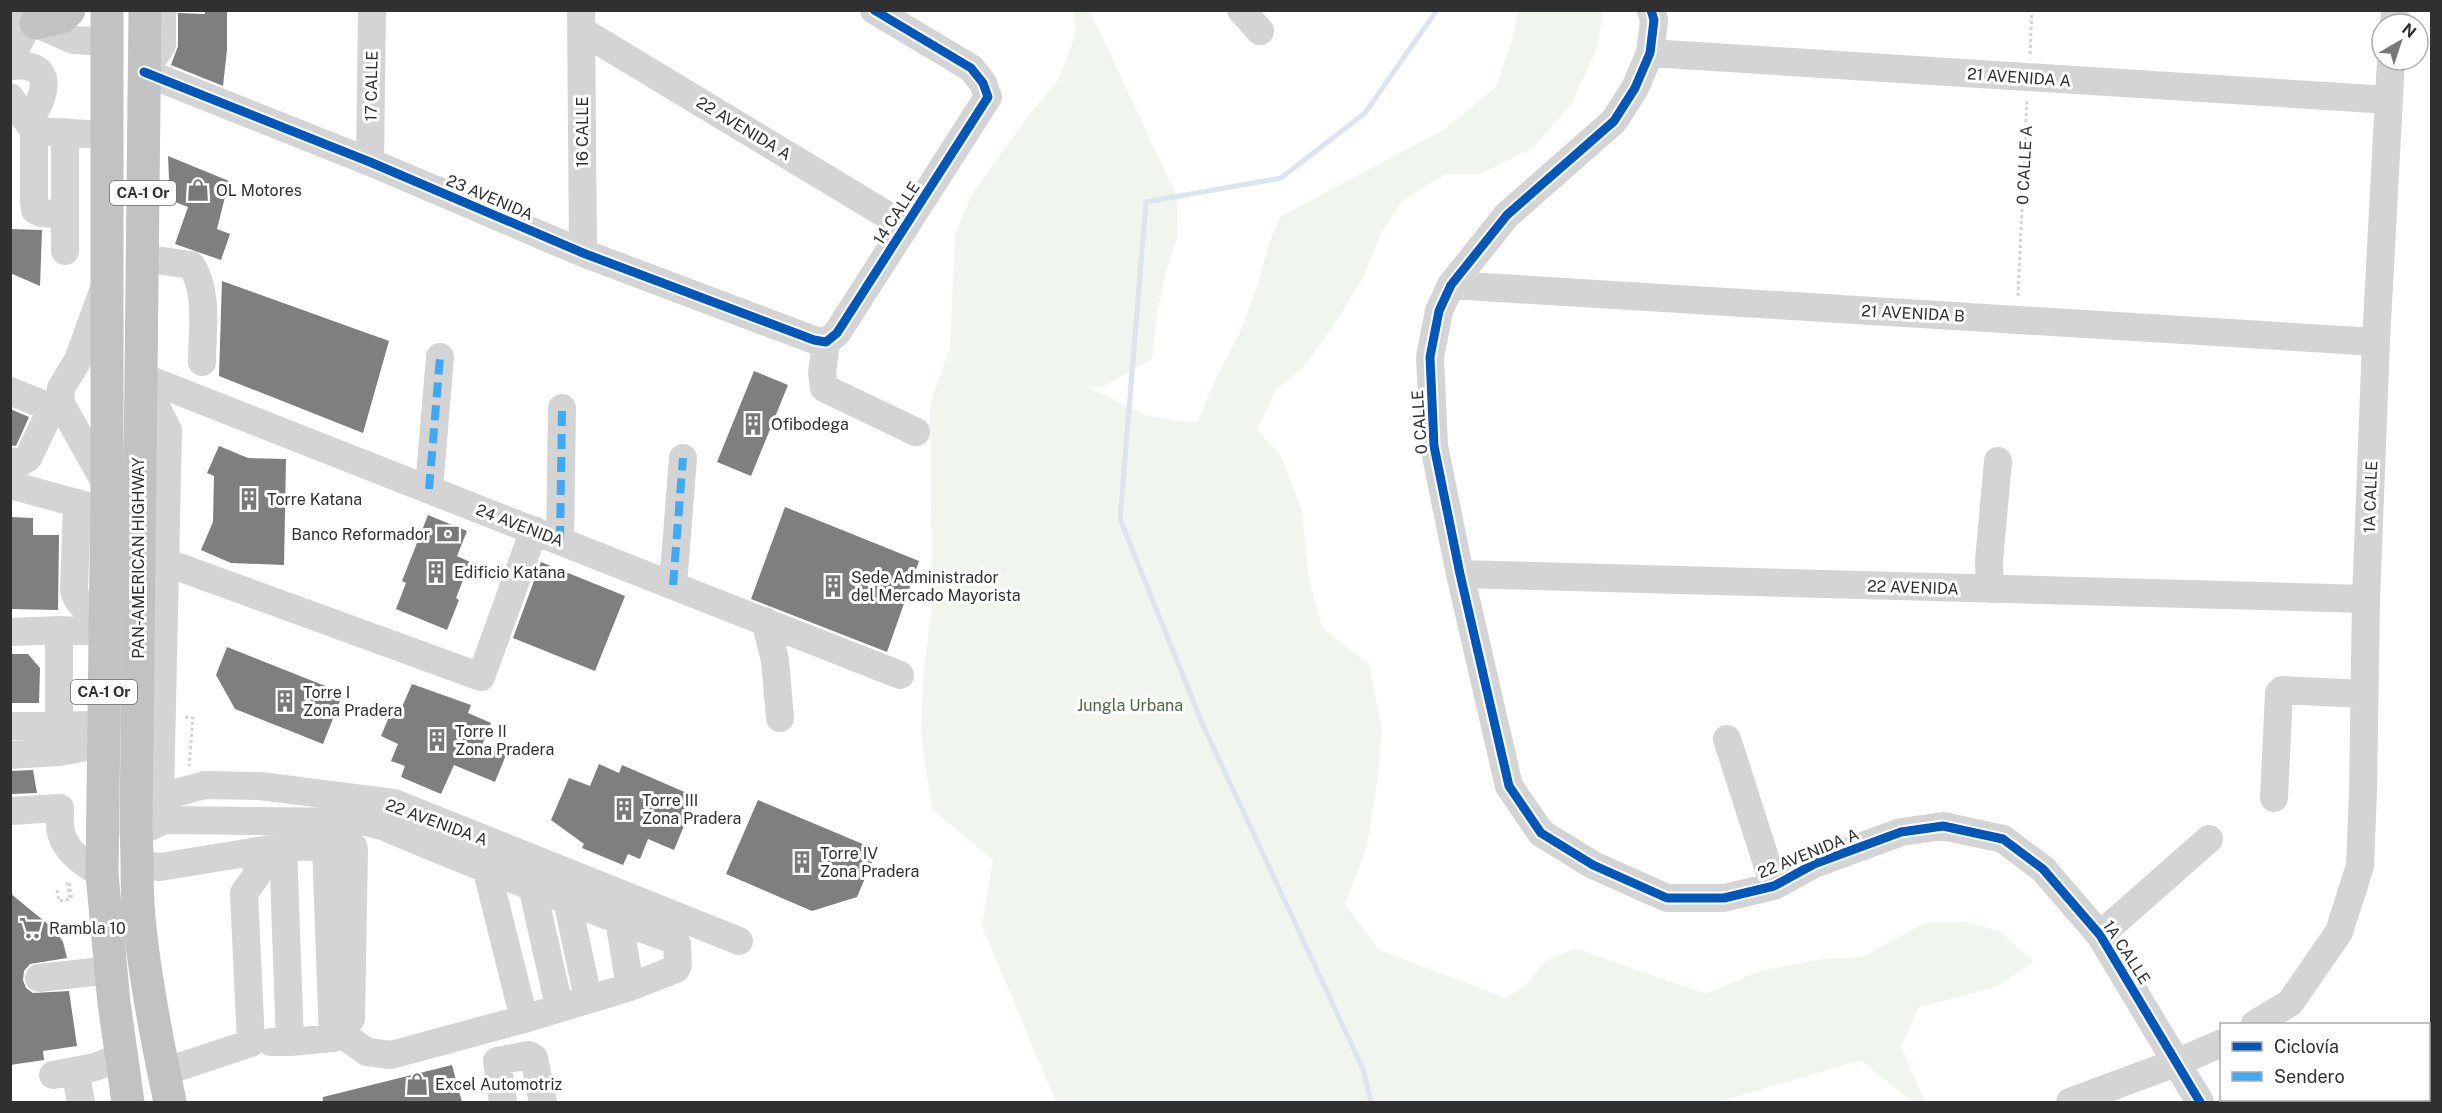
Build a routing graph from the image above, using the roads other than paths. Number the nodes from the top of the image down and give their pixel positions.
1 (145, 10) edge
2 (162, 10) edge
3 (372, 10) edge
4 (874, 10) edge
5 (1241, 10) edge
6 (1651, 10) edge
7 (40, 19) edge
8 (581, 21) edge
9 (107, 26) edge
10 (1260, 31) dead end
11 (1650, 53) junction
12 (19, 64) edge
13 (144, 72) junction
14 (2390, 72) edge
15 (10, 98) edge
16 (2389, 100) junction
17 (34, 122) junction
18 (66, 142) junction
19 (107, 143) junction
20 (370, 162) junction
21 (65, 215) junction
22 (905, 226) junction
23 (65, 251) dead end
24 (583, 253) junction
25 (142, 258) junction
26 (107, 281) junction
27 (1451, 285) junction
28 (826, 342) junction
29 (2376, 342) junction
30 (440, 357) dead end
31 (202, 362) dead end
32 (10, 370) edge
33 (140, 376) junction
34 (10, 391) edge
35 (50, 391) junction
36 (206, 402) junction
37 (562, 408) dead end
38 (168, 430) junction
39 (915, 432) dead end
40 (683, 458) dead end
41 (10, 461) edge
42 (1998, 461) dead end
43 (10, 485) edge
44 (429, 489) junction
45 (97, 500) junction
46 (534, 530) junction
47 (560, 541) junction
48 (165, 562) junction
49 (1460, 574) junction
50 (673, 585) junction
51 (1990, 589) junction
52 (2366, 599) junction
53 (765, 621) junction
54 (105, 624) junction
55 (59, 630) junction
56 (10, 632) edge
57 (900, 675) dead end
58 (2364, 694) junction
59 (780, 718) dead end
60 (10, 726) edge
61 (103, 735) junction
62 (59, 738) junction
63 (1727, 739) dead end
64 (10, 755) edge
65 (160, 796) junction
66 (2274, 798) dead end
67 (10, 811) edge
68 (2003, 839) joint
69 (2209, 839) dead end
70 (136, 843) junction
71 (270, 849) junction
72 (1593, 865) joint
73 (487, 871) junction
74 (102, 874) junction
75 (532, 886) junction
76 (1774, 886) junction
77 (567, 900) junction
78 (619, 920) junction
79 (2100, 935) junction
80 (739, 941) dead end
81 (111, 970) junction
82 (39, 978) dead end
83 (630, 987) junction
84 (588, 998) junction
85 (559, 1006) junction
86 (524, 1018) junction
87 (2257, 1023) edge
88 (342, 1039) junction
89 (290, 1042) junction
90 (251, 1043) junction
91 (2220, 1044) edge
92 (120, 1058) junction
93 (2178, 1062) junction
94 (167, 1087) edge
95 (81, 1102) edge
96 (128, 1102) edge
97 (504, 1102) edge
98 (543, 1102) edge
99 (2070, 1102) edge
100 (2200, 1102) edge

1 - 13 highway, PAN-AMERICAN HIGHWAY / CA-1 Or
2 - 13 street
3 - 20 street, 17 CALLE
4 - 22 street, 14 CALLE
5 - 10 street
6 - 11 street, 0 CALLE
7 - 9 street
7 - 12 street
8 - 22 street, 22 AVENIDA A
8 - 24 street, 16 CALLE
9 - 19 highway, PAN-AMERICAN HIGHWAY / CA-1 Or
11 - 16 street, 21 AVENIDA A
11 - 27 street, 0 CALLE
12 - 17 street
13 - 20 street, 23 AVENIDA
13 - 25 highway, PAN-AMERICAN HIGHWAY / CA-1 Or
14 - 16 street, 1A CALLE
15 - 17 street
16 - 29 street, 1A CALLE
17 - 18 street
17 - 21 street
18 - 19 street
18 - 21 street
19 - 26 highway, PAN-AMERICAN HIGHWAY / CA-1 Or
20 - 24 street, 23 AVENIDA
21 - 23 street
22 - 28 street, 14 CALLE
24 - 28 street, 23 AVENIDA
25 - 31 street
25 - 33 highway, PAN-AMERICAN HIGHWAY / CA-1 Or
26 - 35 street
26 - 45 highway, PAN-AMERICAN HIGHWAY / CA-1 Or
27 - 29 street, 21 AVENIDA B
27 - 49 street, 0 CALLE
28 - 39 street
29 - 52 street, 1A CALLE
30 - 44 street
32 - 35 street
33 - 36 street, 24 AVENIDA
33 - 38 street
33 - 70 highway, PAN-AMERICAN HIGHWAY / CA-1 Or
34 - 35 street
35 - 41 street
35 - 45 street
36 - 38 street
36 - 44 street, 24 AVENIDA
37 - 47 street
38 - 48 street
40 - 50 street
42 - 51 street
43 - 45 street
44 - 46 street, 24 AVENIDA
45 - 54 highway, PAN-AMERICAN HIGHWAY / CA-1 Or
46 - 47 street, 24 AVENIDA
46 - 48 street
47 - 50 street, 24 AVENIDA
48 - 65 street
49 - 51 street, 22 AVENIDA
49 - 72 street, 0 CALLE
50 - 53 street, 24 AVENIDA
51 - 52 street, 22 AVENIDA
52 - 58 street, 1A CALLE
53 - 57 street, 24 AVENIDA
53 - 59 street
54 - 55 street
54 - 61 highway, PAN-AMERICAN HIGHWAY / CA-1 Or
55 - 56 street
55 - 62 street
58 - 66 street
58 - 87 street, 1A CALLE
60 - 62 street
61 - 62 street
61 - 74 highway, PAN-AMERICAN HIGHWAY / CA-1 Or
62 - 64 street
63 - 76 street
65 - 70 street
65 - 80 street, 22 AVENIDA A
67 - 74 street
68 - 76 street, 22 AVENIDA A
68 - 79 street, 1A CALLE
69 - 79 street
70 - 71 street
70 - 73 street
70 - 94 highway, PAN-AMERICAN HIGHWAY / CA-1 Or
71 - 88 street
71 - 89 street
71 - 90 street
72 - 76 street, 22 AVENIDA A
73 - 75 street
73 - 86 street
74 - 81 highway, PAN-AMERICAN HIGHWAY / CA-1 Or
75 - 77 street
75 - 85 street
77 - 78 street
77 - 84 street
78 - 83 street
78 - 83 street
79 - 93 street, 1A CALLE
81 - 82 street
81 - 92 highway, PAN-AMERICAN HIGHWAY / CA-1 Or
83 - 84 street
84 - 85 street
85 - 86 street
86 - 88 street
88 - 89 street
89 - 90 street
90 - 94 street
91 - 93 street
92 - 95 street
92 - 96 highway, PAN-AMERICAN HIGHWAY / CA-1 Or
93 - 99 street
93 - 100 street, 1A CALLE
97 - 98 street

